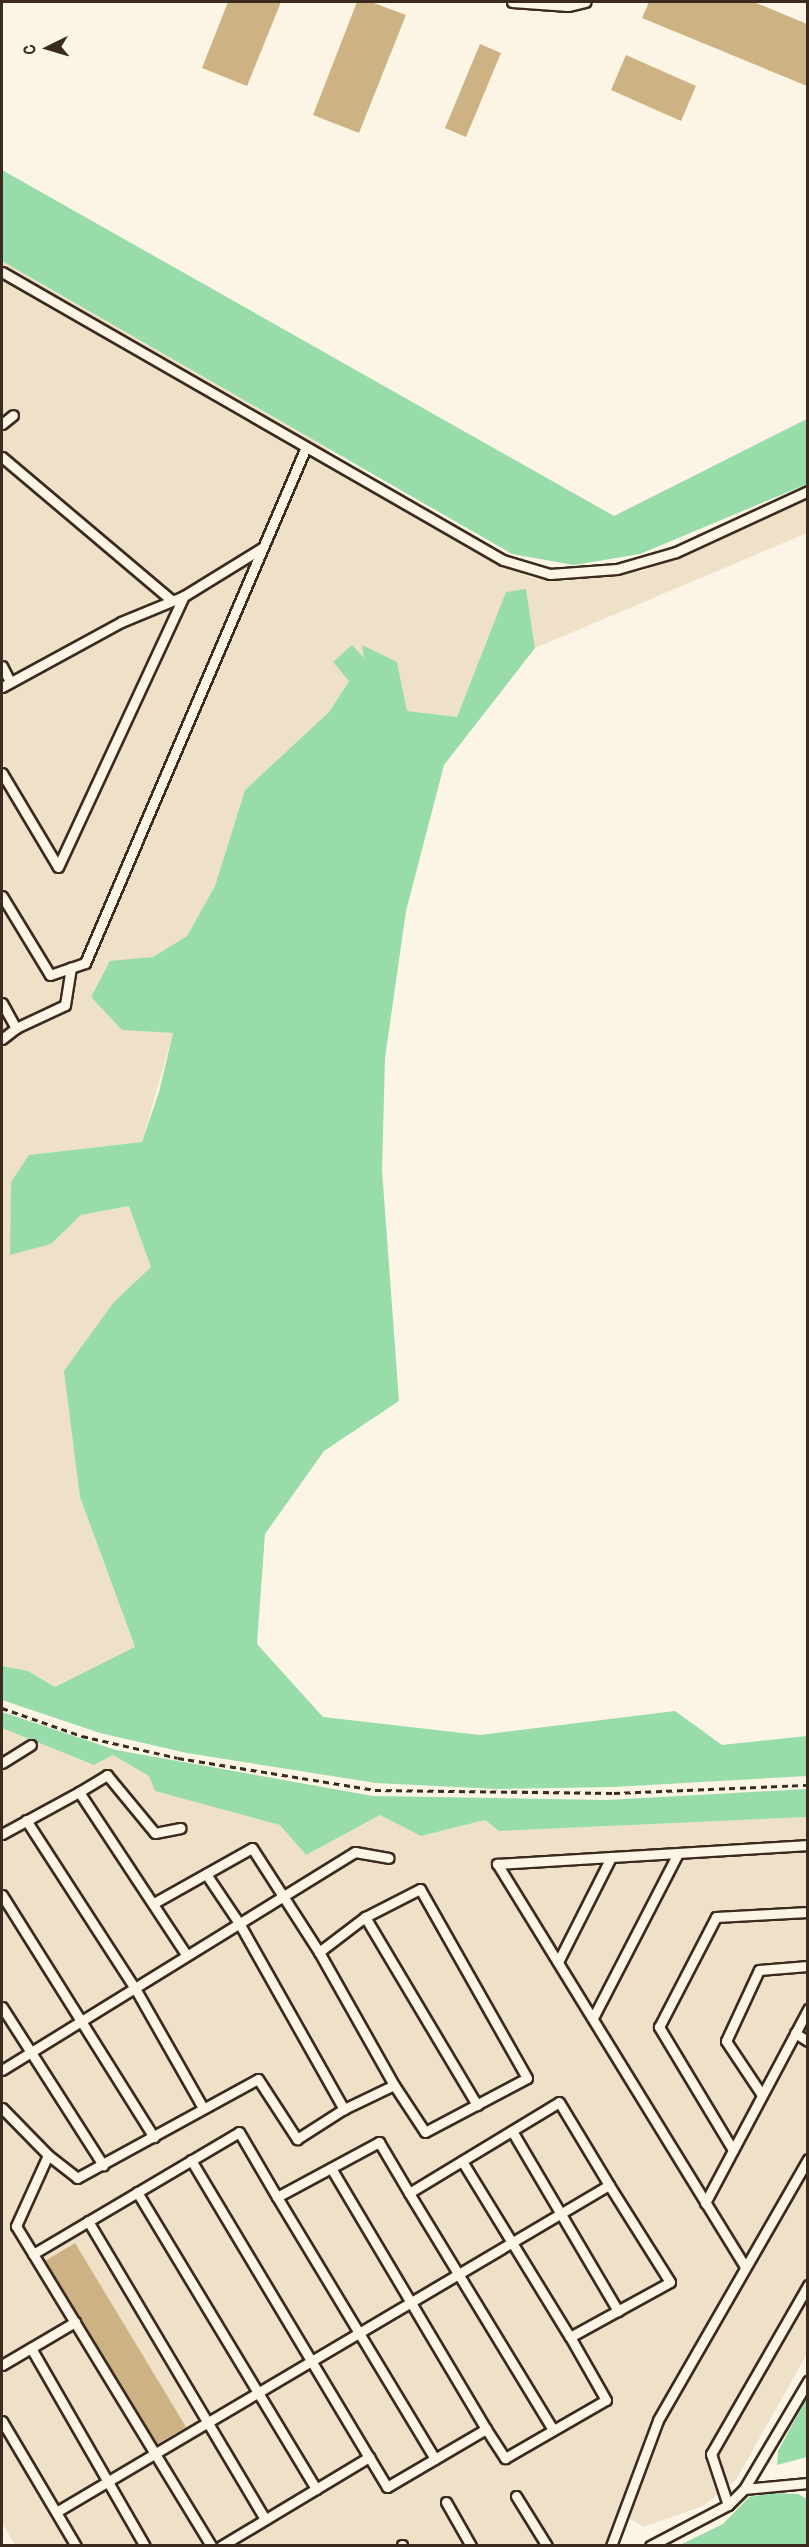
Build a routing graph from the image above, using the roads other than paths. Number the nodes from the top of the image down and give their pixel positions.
1 (512, 2) edge
2 (586, 2) edge
3 (2, 272) edge
4 (14, 415) dead end
5 (2, 424) edge
6 (306, 447) junction
7 (2, 456) edge
8 (807, 491) edge
9 (262, 548) junction
10 (184, 596) junction
11 (170, 599) junction
12 (2, 666) edge
13 (6, 684) edge
14 (2, 773) edge
15 (2, 896) edge
16 (71, 967) junction
17 (2, 1004) edge
18 (16, 1028) junction
19 (2, 1039) edge
20 (31, 1745) dead end
21 (2, 1763) edge
22 (79, 1792) junction
23 (26, 1820) junction
24 (181, 1828) dead end
25 (2, 1834) edge
26 (807, 1845) edge
27 (678, 1853) junction
28 (611, 1857) junction
29 (388, 1858) dead end
30 (206, 1874) junction
31 (2, 1894) edge
32 (286, 1898) junction
33 (154, 1903) junction
34 (807, 1912) edge
35 (365, 1917) junction
36 (239, 1923) junction
37 (319, 1952) junction
38 (186, 1954) junction
39 (558, 1962) junction
40 (807, 1966) edge
41 (136, 1989) junction
42 (2, 2007) edge
43 (807, 2008) edge
44 (594, 2016) junction
45 (84, 2022) junction
46 (795, 2033) junction
47 (807, 2041) edge
48 (29, 2053) junction
49 (2, 2070) edge
50 (394, 2085) junction
51 (762, 2095) junction
52 (477, 2105) junction
53 (2, 2108) edge
54 (203, 2108) junction
55 (344, 2109) junction
56 (512, 2131) junction
57 (154, 2137) junction
58 (732, 2150) junction
59 (48, 2155) junction
60 (807, 2159) edge
61 (191, 2160) junction
62 (462, 2161) junction
63 (103, 2165) junction
64 (331, 2168) junction
65 (609, 2185) junction
66 (137, 2192) junction
67 (410, 2193) junction
68 (277, 2197) junction
69 (705, 2203) junction
70 (561, 2213) junction
71 (88, 2221) junction
72 (512, 2242) junction
73 (33, 2253) junction
74 (744, 2265) junction
75 (460, 2274) junction
76 (807, 2285) edge
77 (411, 2302) junction
78 (618, 2311) junction
79 (75, 2322) junction
80 (360, 2333) junction
81 (570, 2337) junction
82 (31, 2348) junction
83 (312, 2361) junction
84 (2, 2365) edge
85 (807, 2381) edge
86 (258, 2393) junction
87 (2, 2421) edge
88 (208, 2423) junction
89 (486, 2429) junction
90 (553, 2430) junction
91 (155, 2454) junction
92 (369, 2457) junction
93 (435, 2459) junction
94 (106, 2482) junction
95 (807, 2483) edge
96 (316, 2489) junction
97 (744, 2489) junction
98 (516, 2496) dead end
99 (446, 2502) dead end
100 (728, 2505) junction
101 (56, 2512) junction
102 (265, 2519) junction
103 (76, 2546) edge
104 (145, 2546) edge
105 (211, 2546) edge
106 (221, 2546) edge
107 (471, 2546) edge
108 (547, 2546) edge
109 (611, 2546) edge
110 (650, 2546) edge

1 - 2 lane
3 - 6 lane
4 - 5 lane
6 - 8 lane
6 - 9 lane
7 - 11 lane
9 - 10 lane
9 - 16 lane
10 - 11 lane
10 - 14 lane
11 - 13 lane
12 - 13 lane
15 - 16 lane
16 - 18 lane
17 - 18 lane
18 - 19 lane
20 - 21 lane
22 - 23 lane
22 - 24 lane
22 - 33 lane
23 - 25 lane
23 - 41 lane
26 - 27 lane
27 - 28 lane
27 - 44 lane
28 - 39 lane
28 - 39 lane
29 - 32 lane
30 - 32 lane
30 - 33 lane
30 - 36 lane
31 - 45 lane
32 - 36 lane
32 - 37 lane
33 - 38 lane
34 - 58 lane
35 - 37 lane
35 - 52 lane
35 - 52 lane
36 - 38 lane
36 - 55 lane
37 - 50 lane
38 - 41 lane
39 - 44 lane
40 - 51 lane
41 - 45 lane
41 - 54 lane
42 - 48 lane
43 - 46 lane
44 - 69 lane
45 - 48 lane
45 - 57 lane
46 - 47 lane
46 - 51 lane
48 - 49 lane
48 - 63 lane
50 - 52 lane
50 - 55 lane
51 - 58 lane
53 - 59 lane
54 - 55 lane
54 - 57 lane
56 - 62 lane
56 - 65 lane
56 - 70 lane
57 - 63 lane
58 - 69 lane
59 - 63 lane
59 - 73 lane
60 - 74 lane
61 - 66 lane
61 - 68 lane
61 - 83 lane
62 - 67 lane
62 - 72 lane
64 - 67 lane
64 - 68 lane
64 - 77 lane
65 - 70 lane
65 - 78 lane
66 - 71 lane
66 - 86 lane
67 - 75 lane
68 - 80 lane
69 - 74 lane
70 - 72 lane
70 - 78 lane
71 - 73 lane
71 - 88 lane
72 - 75 lane
72 - 81 lane
73 - 79 lane
74 - 109 lane
75 - 77 lane
75 - 90 lane
76 - 100 lane
77 - 80 lane
77 - 89 lane
78 - 81 lane
79 - 82 lane
79 - 91 lane
80 - 83 lane
80 - 93 lane
81 - 90 lane
82 - 84 lane
82 - 94 lane
83 - 86 lane
83 - 92 lane
85 - 97 lane
86 - 88 lane
86 - 96 lane
87 - 101 lane
88 - 91 lane
88 - 102 lane
89 - 90 lane
89 - 93 lane
91 - 94 lane
91 - 105 lane
92 - 93 lane
92 - 96 lane
94 - 101 lane
94 - 104 lane
95 - 97 lane
96 - 102 lane
97 - 100 lane
98 - 108 lane
99 - 107 lane
100 - 110 lane
101 - 103 lane
102 - 106 lane

